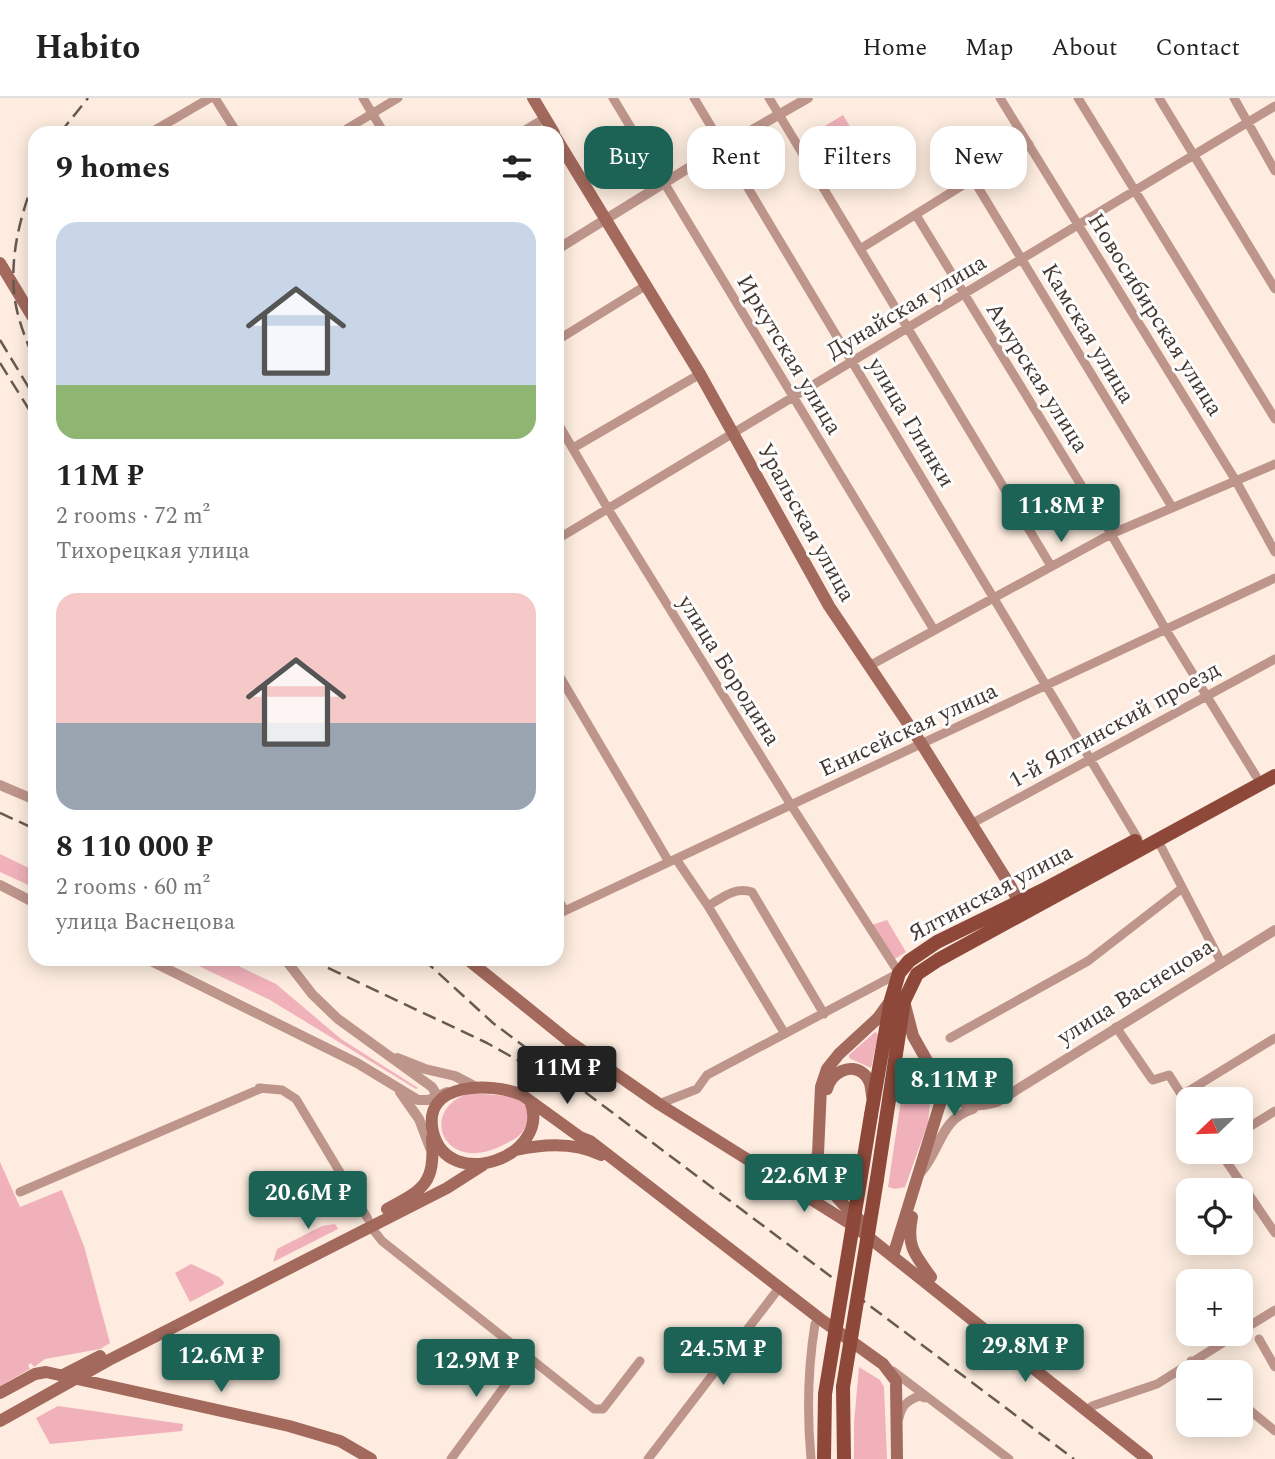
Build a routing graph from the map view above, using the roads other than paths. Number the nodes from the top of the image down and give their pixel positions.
1 (210, 98) edge
2 (215, 98) edge
3 (363, 98) edge
4 (398, 98) edge
5 (533, 98) edge
6 (613, 98) edge
7 (694, 98) edge
8 (769, 98) edge
9 (808, 98) edge
10 (1000, 98) edge
11 (1078, 98) edge
12 (1159, 98) edge
13 (1234, 98) edge
14 (1275, 106) edge
15 (372, 114) junction
16 (779, 115) junction
17 (545, 118) junction
18 (1248, 122) junction
19 (162, 126) edge
20 (233, 126) edge
21 (352, 126) edge
22 (380, 126) edge
23 (532, 126) edge
24 (550, 126) edge
25 (630, 126) edge
26 (712, 126) edge
27 (759, 126) edge
28 (1030, 144) junction
29 (1027, 146) edge
30 (564, 151) edge
31 (1194, 155) junction
32 (1275, 171) edge
33 (655, 189) edge
34 (668, 189) edge
35 (750, 189) edge
36 (958, 189) edge
37 (980, 189) edge
38 (1134, 191) junction
39 (916, 215) junction
40 (606, 220) junction
41 (1079, 225) junction
42 (564, 245) edge
43 (860, 248) junction
44 (1022, 259) junction
45 (0, 263) edge
46 (645, 285) junction
47 (1275, 289) edge
48 (964, 294) junction
49 (28, 309) edge
50 (908, 328) junction
51 (564, 336) edge
52 (853, 361) junction
53 (700, 374) junction
54 (793, 397) junction
55 (1275, 419) edge
56 (564, 433) edge
57 (734, 433) junction
58 (573, 448) junction
59 (1275, 464) edge
60 (1236, 481) junction
61 (1172, 507) junction
62 (608, 509) junction
63 (1111, 534) junction
64 (564, 535) edge
65 (1275, 552) edge
66 (1051, 566) junction
67 (1275, 578) edge
68 (994, 597) junction
69 (1166, 630) junction
70 (934, 631) junction
71 (1275, 659) edge
72 (869, 666) junction
73 (564, 683) edge
74 (1046, 685) junction
75 (1207, 694) junction
76 (921, 743) junction
77 (1090, 761) junction
78 (1275, 765) edge
79 (1256, 776) junction
80 (1275, 776) edge
81 (0, 785) edge
82 (28, 797) edge
83 (791, 805) junction
84 (971, 824) junction
85 (1139, 839) junction
86 (1157, 839) junction
87 (673, 861) junction
88 (0, 885) edge
89 (1181, 889) junction
90 (28, 899) edge
91 (1018, 901) junction
92 (708, 906) junction
93 (564, 912) edge
94 (1010, 922) junction
95 (1275, 930) edge
96 (1221, 962) junction
97 (161, 966) edge
98 (291, 966) edge
99 (476, 966) edge
100 (899, 973) junction
101 (897, 1000) junction
102 (824, 1014) junction
103 (1116, 1027) junction
104 (785, 1034) junction
105 (950, 1038) dead end
106 (1275, 1038) edge
107 (382, 1052) junction
108 (469, 1086) junction
109 (262, 1087) junction
110 (1177, 1087) edge
111 (1195, 1087) edge
112 (397, 1088) junction
113 (944, 1091) junction
114 (240, 1093) dead end
115 (530, 1101) junction
116 (888, 1101) junction
117 (436, 1102) junction
118 (659, 1104) junction
119 (873, 1104) junction
120 (979, 1107) junction
121 (1274, 1115) edge
122 (432, 1123) junction
123 (1253, 1126) edge
124 (820, 1131) junction
125 (516, 1150) junction
126 (818, 1154) junction
127 (433, 1157) junction
128 (1228, 1164) edge
129 (484, 1165) junction
130 (770, 1173) junction
131 (919, 1174) junction
132 (20, 1192) dead end
133 (912, 1196) junction
134 (816, 1202) junction
135 (370, 1223) junction
136 (1275, 1233) edge
137 (894, 1252) junction
138 (931, 1277) junction
139 (776, 1292) junction
140 (1275, 1310) edge
141 (1253, 1323) edge
142 (815, 1324) junction
143 (1259, 1339) dead end
144 (1216, 1346) edge
145 (526, 1357) junction
146 (109, 1360) junction
147 (1193, 1360) edge
148 (640, 1361) dead end
149 (1275, 1367) edge
150 (883, 1369) junction
151 (1176, 1371) edge
152 (67, 1380) junction
153 (896, 1381) junction
154 (110, 1387) junction
155 (0, 1394) edge
156 (918, 1394) junction
157 (896, 1397) junction
158 (1090, 1409) junction
159 (1253, 1413) edge
160 (0, 1421) edge
161 (898, 1423) junction
162 (1275, 1431) edge
163 (359, 1459) edge
164 (371, 1459) edge
165 (451, 1459) edge
166 (648, 1459) edge
167 (811, 1459) edge
168 (824, 1459) edge
169 (844, 1459) edge
170 (895, 1459) edge
171 (1009, 1459) edge
172 (1147, 1459) edge
173 (1158, 1459) edge

1 - 19 street
2 - 20 street
3 - 15 street
4 - 15 street
5 - 17 main road
6 - 25 street, Иркутская улица
7 - 26 street, улица Глинки
8 - 16 street
9 - 16 street
10 - 28 street, Новосибирская улица
11 - 38 street
12 - 31 street
13 - 18 street
14 - 18 street, Дунайская улица
15 - 21 street
15 - 22 street
16 - 27 street
16 - 43 street
17 - 23 street
17 - 24 main road
18 - 31 street, Дунайская улица
18 - 32 street
28 - 29 street
28 - 41 street, Новосибирская улица
30 - 40 main road, Уральская улица
31 - 38 street, Дунайская улица
31 - 47 street
33 - 40 street
34 - 54 street, Иркутская улица
35 - 52 street, улица Глинки
36 - 39 street
37 - 44 street, Камская улица
38 - 41 street, Дунайская улица
38 - 55 street
39 - 43 street
39 - 48 street, Амурская улица
40 - 42 street
40 - 46 main road, Уральская улица
41 - 44 street, Дунайская улица
41 - 60 street, Новосибирская улица
43 - 50 street
44 - 48 street, Дунайская улица
44 - 61 street, Камская улица
45 - 49 main road
46 - 51 street
46 - 53 main road, Уральская улица
48 - 50 street, Дунайская улица
48 - 63 street, Амурская улица
50 - 52 street, Дунайская улица
50 - 66 street
52 - 54 street, Дунайская улица
52 - 68 street, улица Глинки
53 - 57 main road, Уральская улица
53 - 58 street
54 - 57 street, Дунайская улица
54 - 70 street, Иркутская улица
56 - 58 street, улица Бородина
57 - 62 street, Дунайская улица
57 - 72 main road, Уральская улица
58 - 62 street, улица Бородина
59 - 60 street
60 - 61 street
60 - 65 street, Новосибирская улица
61 - 63 street
62 - 64 street, Дунайская улица
62 - 83 street, улица Бородина
63 - 66 street
63 - 69 street, Амурская улица
66 - 68 street
67 - 69 street, Енисейская улица
68 - 70 street
68 - 74 street, улица Глинки
69 - 74 street, Енисейская улица
69 - 75 street, Амурская улица
70 - 72 street
71 - 75 street, 1-й Ялтинский проезд
72 - 76 main road, Уральская улица
73 - 87 street
74 - 76 street, Енисейская улица
74 - 77 street, улица Глинки
75 - 77 street, 1-й Ялтинский проезд
75 - 79 street, Амурская улица
76 - 83 street, Енисейская улица
76 - 84 main road, Уральская улица
77 - 84 street, 1-й Ялтинский проезд
77 - 85 street, улица Глинки
78 - 79 main road, Ялтинская улица
79 - 85 main road, Ялтинская улица
80 - 86 main road, Ялтинская улица
81 - 82 street
83 - 87 street, Енисейская улица
83 - 100 street, улица Бородина
84 - 91 main road, Уральская улица
85 - 91 main road, Ялтинская улица
86 - 89 street
86 - 94 main road, Ялтинская улица
87 - 92 street
87 - 93 street, Енисейская улица
88 - 90 street
89 - 96 street
89 - 105 street
91 - 94 main road
91 - 100 main road, Ялтинская улица
92 - 102 street
92 - 104 street
94 - 101 main road, Ялтинская улица
95 - 96 street, улица Васнецова
96 - 103 street, улица Васнецова
97 - 112 street
98 - 107 street
99 - 118 main road
100 - 101 main road
100 - 102 street, Ялтинская улица
101 - 113 main road
101 - 116 main road
101 - 119 main road
101 - 124 main road
102 - 104 street, Ялтинская улица
103 - 110 street
103 - 120 street, улица Васнецова
104 - 118 street, Ялтинская улица
106 - 111 street
107 - 108 street
107 - 117 street
108 - 115 main road
108 - 117 main road
109 - 114 street
109 - 132 street
109 - 135 street
112 - 117 street
112 - 122 street
112 - 127 street
113 - 116 main road
113 - 120 street
113 - 131 main road
115 - 125 main road
115 - 150 main road
116 - 169 main road, bridge
117 - 122 main road
118 - 130 main road
119 - 124 main road
119 - 168 main road, bridge
120 - 131 street, улица Васнецова
121 - 123 street
122 - 127 main road
122 - 129 main road
124 - 126 main road
125 - 129 main road
125 - 139 main road
126 - 130 main road
126 - 134 main road
126 - 137 main road
127 - 135 main road
128 - 136 street
129 - 135 main road
130 - 134 main road
131 - 133 main road
133 - 137 main road
133 - 138 main road
134 - 137 main road
135 - 145 street
135 - 146 main road
135 - 152 main road
137 - 138 main road
137 - 158 main road
138 - 158 main road
139 - 142 main road
139 - 166 street
140 - 141 street
142 - 150 main road
142 - 167 street
143 - 149 street
144 - 147 street
145 - 148 street
145 - 165 street
146 - 152 main road
146 - 154 main road
150 - 153 main road
150 - 156 street
150 - 157 main road
151 - 158 street
152 - 154 main road
152 - 155 main road
152 - 160 main road
152 - 163 main road
153 - 156 street
153 - 157 main road
154 - 164 main road
156 - 157 street
156 - 161 street
156 - 171 street
157 - 161 main road
157 - 170 main road
158 - 172 main road
158 - 173 main road
159 - 162 street
161 - 170 main road

